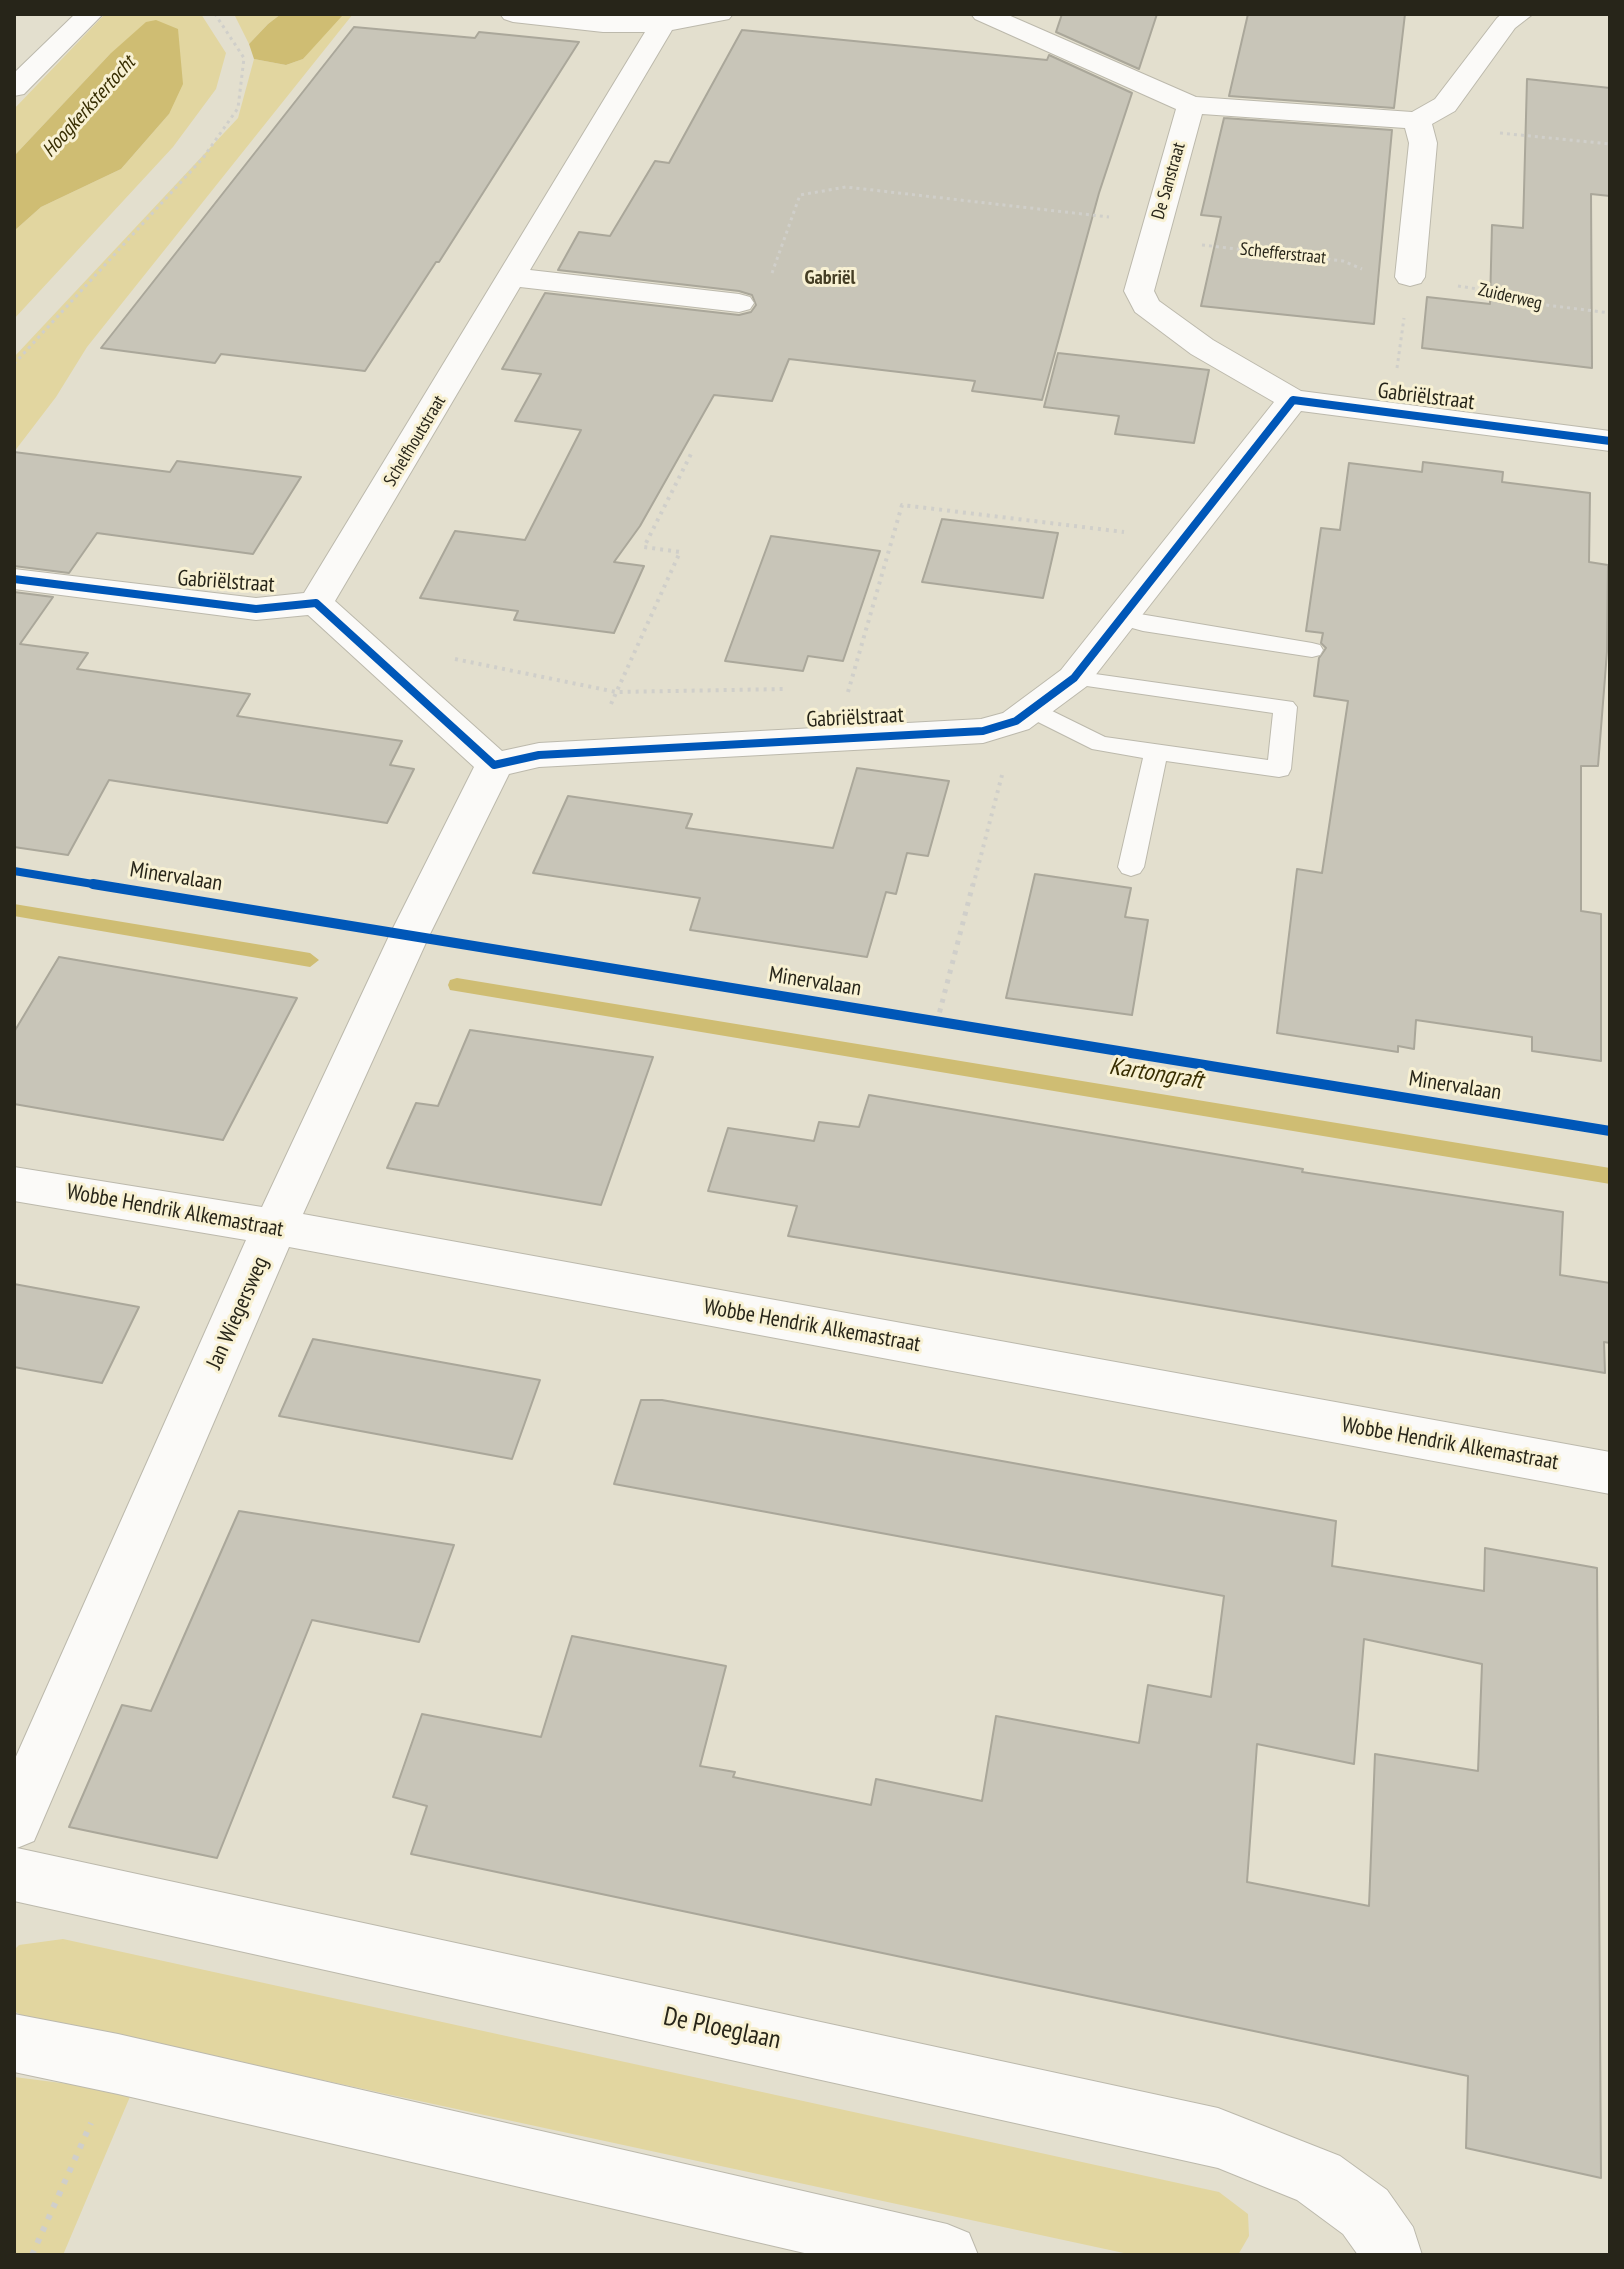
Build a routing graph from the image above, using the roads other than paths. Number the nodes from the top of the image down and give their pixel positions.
1 (90, 14) edge
2 (513, 14) edge
3 (720, 14) edge
4 (984, 14) edge
5 (1520, 14) edge
6 (663, 24) junction
7 (14, 88) edge
8 (1191, 105) junction
9 (1417, 121) junction
10 (511, 277) junction
11 (1410, 277) road end
12 (739, 303) road end
13 (1293, 400) junction
14 (1610, 441) edge
15 (14, 579) edge
16 (316, 603) junction
17 (1122, 618) junction
18 (1312, 650) dead end
19 (1074, 678) junction
20 (1024, 715) junction
21 (1156, 752) junction
22 (494, 765) junction
23 (1131, 867) dead end
24 (14, 1184) edge
25 (275, 1227) junction
26 (1610, 1473) edge
27 (14, 1823) edge
28 (14, 1874) edge
29 (14, 2043) edge
30 (947, 2255) edge
31 (1391, 2255) edge

1 - 7 street
2 - 6 street
3 - 6 street
4 - 8 street
5 - 9 street
6 - 10 street, Schelfhoutstraat
8 - 9 street
8 - 13 street, De Sanstraat
9 - 11 street
10 - 12 street
10 - 16 street, Schelfhoutstraat
13 - 14 street, Gabriëlstraat
13 - 17 street, Gabriëlstraat
15 - 16 street, Gabriëlstraat
16 - 22 street
17 - 18 lane
17 - 19 street, Gabriëlstraat
19 - 20 street, Gabriëlstraat
19 - 21 lane
20 - 21 lane
20 - 22 street, Gabriëlstraat
21 - 23 lane
22 - 25 street, Jan Wiegersweg
24 - 25 street, Wobbe Hendrik Alkemastraat
25 - 26 street, Wobbe Hendrik Alkemastraat
25 - 27 street, Jan Wiegersweg
28 - 31 street, De Ploeglaan
29 - 30 street

